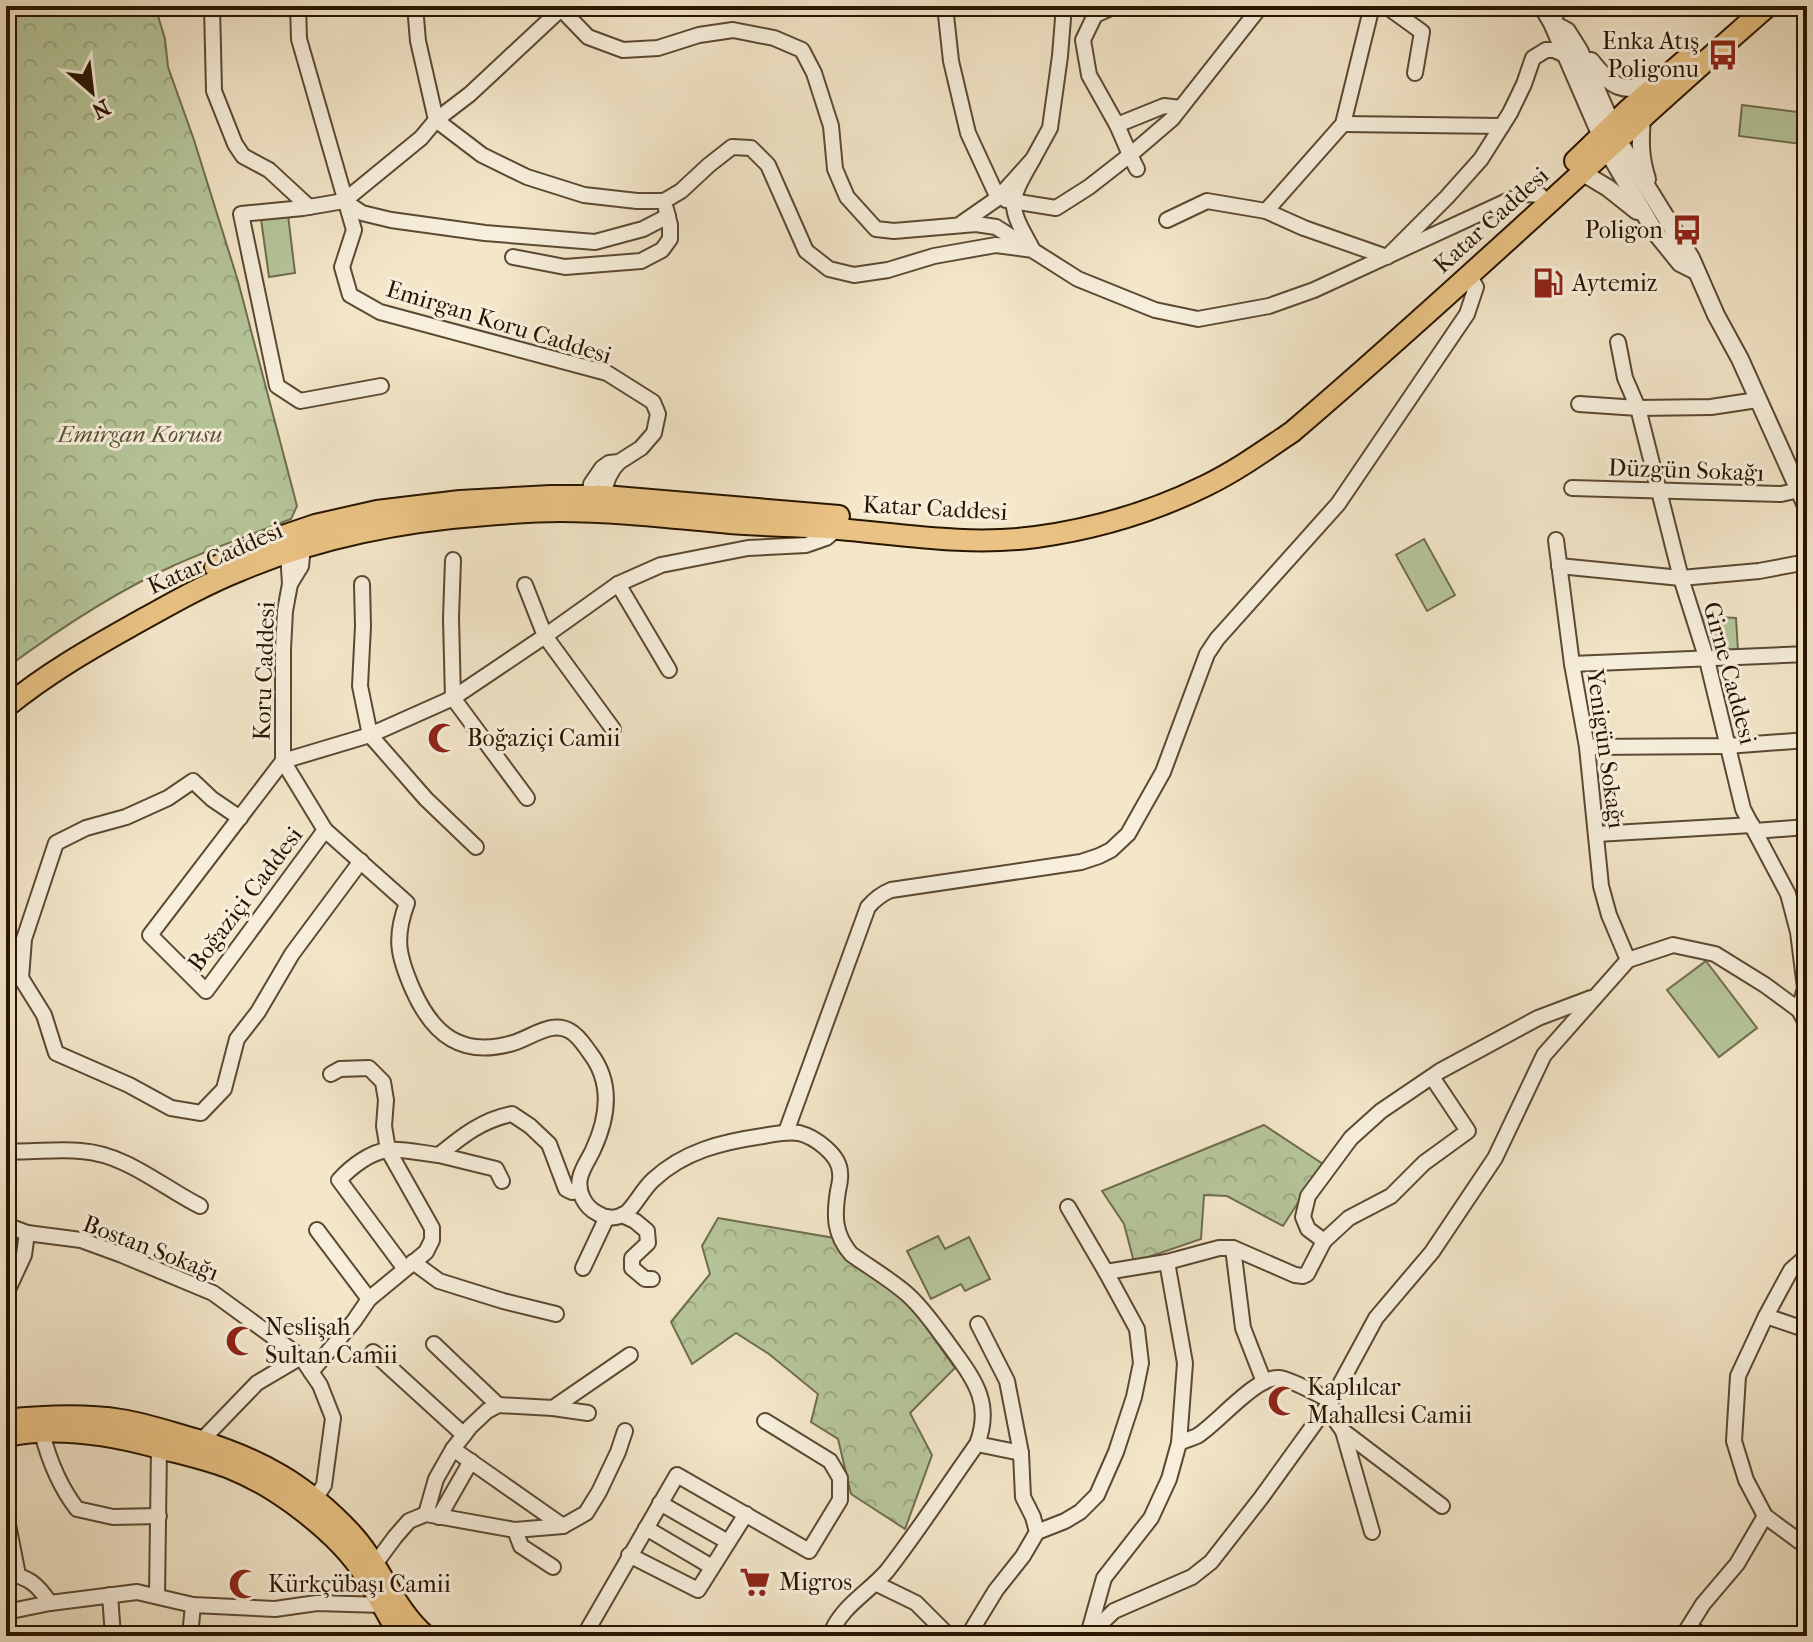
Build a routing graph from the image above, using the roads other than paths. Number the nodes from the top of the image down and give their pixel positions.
1 (212, 6) edge
2 (298, 6) edge
3 (415, 6) edge
4 (933, 6) edge
5 (1064, 6) edge
6 (1115, 6) edge
7 (1261, 6) edge
8 (1372, 6) edge
9 (1386, 6) edge
10 (1542, 6) edge
11 (1560, 6) edge
12 (1748, 6) edge
13 (1768, 6) edge
14 (563, 7) edge
15 (946, 12) edge
16 (1552, 23) junction
17 (1572, 52) junction
18 (1415, 73) dead end
19 (1664, 78) junction
20 (1181, 108) junction
21 (1642, 118) junction
22 (436, 120) junction
23 (1343, 124) junction
24 (1117, 125) junction
25 (1502, 126) junction
26 (1610, 138) junction
27 (1130, 155) junction
28 (1137, 169) dead end
29 (1583, 173) junction
30 (1540, 195) junction
31 (1653, 196) junction
32 (1006, 200) junction
33 (344, 201) junction
34 (637, 201) junction
35 (664, 201) junction
36 (309, 207) junction
37 (1266, 211) junction
38 (1644, 216) junction
39 (661, 220) junction
40 (1167, 220) dead end
41 (958, 226) junction
42 (1033, 250) junction
43 (513, 257) dead end
44 (1387, 257) junction
45 (1464, 271) junction
46 (1696, 271) junction
47 (1618, 342) dead end
48 (381, 386) dead end
49 (1757, 400) junction
50 (1579, 404) dead end
51 (1638, 408) junction
52 (1572, 488) dead end
53 (1799, 490) junction
54 (1658, 492) junction
55 (597, 504) junction
56 (1807, 508) edge
57 (837, 529) junction
58 (1556, 540) dead end
59 (293, 541) junction
60 (453, 560) dead end
61 (1807, 562) edge
62 (1559, 566) junction
63 (1681, 578) junction
64 (362, 584) dead end
65 (618, 584) junction
66 (525, 585) dead end
67 (545, 636) junction
68 (1807, 654) edge
69 (1707, 660) junction
70 (1572, 664) junction
71 (669, 670) dead end
72 (6, 691) edge
73 (453, 698) junction
74 (6, 707) edge
75 (613, 729) dead end
76 (370, 735) junction
77 (1807, 740) edge
78 (1727, 746) junction
79 (1587, 747) junction
80 (283, 761) junction
81 (527, 798) dead end
82 (240, 818) junction
83 (1807, 827) edge
84 (1753, 828) junction
85 (325, 830) junction
86 (1596, 834) junction
87 (476, 847) dead end
88 (361, 861) junction
89 (1628, 960) junction
90 (1595, 996) junction
91 (1799, 1010) junction
92 (1807, 1025) edge
93 (331, 1074) dead end
94 (1432, 1077) junction
95 (786, 1132) junction
96 (388, 1150) junction
97 (6, 1151) edge
98 (439, 1155) junction
99 (502, 1181) dead end
100 (580, 1190) junction
101 (200, 1206) dead end
102 (1068, 1207) dead end
103 (614, 1216) junction
104 (6, 1225) edge
105 (317, 1230) dead end
106 (27, 1233) junction
107 (1324, 1241) junction
108 (1233, 1248) junction
109 (1807, 1256) edge
110 (1167, 1262) junction
111 (409, 1266) junction
112 (583, 1268) dead end
113 (1106, 1272) junction
114 (652, 1279) dead end
115 (6, 1294) edge
116 (369, 1299) junction
117 (556, 1314) dead end
118 (1766, 1316) junction
119 (978, 1324) dead end
120 (1807, 1330) edge
121 (434, 1344) dead end
122 (373, 1352) dead end
123 (630, 1355) dead end
124 (301, 1357) junction
125 (311, 1372) junction
126 (1264, 1382) junction
127 (1331, 1401) junction
128 (498, 1405) junction
129 (553, 1408) junction
130 (1807, 1411) edge
131 (588, 1413) dead end
132 (6, 1420) edge
133 (765, 1421) dead end
134 (1807, 1422) edge
135 (625, 1431) dead end
136 (1343, 1431) junction
137 (42, 1433) junction
138 (464, 1435) junction
139 (6, 1436) edge
140 (1179, 1443) junction
141 (977, 1444) junction
142 (159, 1448) junction
143 (199, 1449) junction
144 (453, 1449) junction
145 (1021, 1453) junction
146 (471, 1461) junction
147 (660, 1503) junction
148 (310, 1506) junction
149 (1442, 1506) dead end
150 (6, 1514) edge
151 (746, 1514) junction
152 (159, 1516) junction
153 (433, 1516) junction
154 (1765, 1516) junction
155 (563, 1526) junction
156 (646, 1528) junction
157 (515, 1530) junction
158 (1037, 1532) junction
159 (1372, 1532) dead end
160 (728, 1542) junction
161 (1807, 1547) edge
162 (629, 1555) junction
163 (553, 1567) dead end
164 (712, 1567) junction
165 (369, 1568) junction
166 (12, 1574) edge
167 (875, 1583) junction
168 (110, 1595) junction
169 (157, 1595) junction
170 (50, 1603) junction
171 (193, 1605) junction
172 (382, 1605) junction
173 (6, 1612) edge
174 (1686, 1632) edge
175 (113, 1636) edge
176 (190, 1636) edge
177 (402, 1636) edge
178 (426, 1636) edge
179 (584, 1636) edge
180 (830, 1636) edge
181 (949, 1636) edge
182 (968, 1636) edge
183 (1088, 1636) edge
184 (1704, 1636) edge

1 - 36 street
2 - 33 street
3 - 22 street
4 - 15 street
5 - 32 street
6 - 24 street
7 - 20 street
8 - 23 street
9 - 18 street
10 - 16 street
11 - 16 street
12 - 19 main road, Katar Caddesi
13 - 21 main road, Katar Caddesi
14 - 22 street
14 - 41 street
15 - 32 street
16 - 17 street
17 - 19 street
17 - 25 street
17 - 26 street
19 - 26 main road, Katar Caddesi
20 - 24 street
20 - 27 street
21 - 26 main road, Katar Caddesi
21 - 31 street
22 - 33 street
22 - 34 street
23 - 25 street
23 - 37 street
24 - 27 street
25 - 44 street
26 - 29 main road, Katar Caddesi
26 - 30 main road, Katar Caddesi
26 - 31 street
26 - 38 street
27 - 28 street
27 - 32 street
29 - 38 street
29 - 45 main road, Katar Caddesi
30 - 44 street
30 - 45 main road, Katar Caddesi
31 - 46 street
32 - 41 street
32 - 42 street
33 - 36 street
33 - 39 street
33 - 55 street, Emirgan Koru Caddesi
34 - 35 street
34 - 39 street
35 - 39 street
35 - 42 street
36 - 48 street
37 - 40 street
37 - 44 street
38 - 46 street
39 - 43 street
41 - 42 street
42 - 44 street
45 - 55 main road, Katar Caddesi
45 - 57 main road, Katar Caddesi
45 - 95 street
46 - 49 street
47 - 51 street, Girne Caddesi
49 - 51 street
49 - 53 street
50 - 51 street
51 - 54 street, Girne Caddesi
52 - 54 street, Düzgün Sokağı
53 - 54 street, Düzgün Sokağı
53 - 56 street
54 - 63 street, Girne Caddesi
55 - 57 main road, Katar Caddesi
55 - 59 main road, Katar Caddesi
57 - 65 street
58 - 62 street, Yenigün Sokağı
59 - 72 main road, Katar Caddesi
59 - 74 main road, Katar Caddesi
59 - 80 street, Koru Caddesi
60 - 73 street
61 - 63 street
62 - 63 street
62 - 70 street, Yenigün Sokağı
63 - 69 street, Girne Caddesi
64 - 76 street
65 - 67 street
65 - 71 street
66 - 67 street
67 - 73 street
67 - 75 street
68 - 69 street
69 - 70 street
69 - 78 street, Girne Caddesi
70 - 79 street, Yenigün Sokağı
73 - 76 street
73 - 81 street
76 - 80 street
76 - 87 street
77 - 78 street
78 - 79 street
78 - 84 street, Girne Caddesi
79 - 86 street, Yenigün Sokağı
80 - 82 street, Boğaziçi Caddesi
80 - 85 street, Koru Caddesi
82 - 85 street, Boğaziçi Caddesi
82 - 88 street
83 - 84 street
84 - 86 street
84 - 91 street, Girne Caddesi
85 - 88 street, Koru Caddesi
86 - 89 street, Yenigün Sokağı
88 - 100 street, Koru Caddesi
89 - 90 street
89 - 91 street
90 - 94 street
90 - 127 street
91 - 92 street
93 - 96 street
94 - 107 street
94 - 107 street
95 - 103 street
95 - 141 street
96 - 98 street
96 - 111 street
96 - 111 street
97 - 101 street
98 - 99 street
98 - 100 street
100 - 103 street
102 - 113 street
103 - 112 street
103 - 114 street
104 - 106 street, Bostan Sokağı
105 - 116 street
106 - 115 street
106 - 124 street, Bostan Sokağı
107 - 108 street
108 - 110 street
108 - 126 street
109 - 118 street
110 - 113 street
110 - 140 street
111 - 116 street
111 - 117 street
113 - 158 street
116 - 125 street
118 - 120 street
118 - 154 street
119 - 145 street
121 - 128 street
122 - 138 street
123 - 129 street
124 - 125 street, Bostan Sokağı
124 - 143 street
125 - 148 street, Bostan Sokağı
126 - 127 street
126 - 140 street
127 - 136 street
127 - 183 street
128 - 129 street
128 - 138 street
129 - 131 street
130 - 134 street
132 - 143 main road
133 - 151 street
135 - 155 street
136 - 149 street
136 - 159 street
137 - 139 main road
137 - 142 main road
137 - 152 street
138 - 144 street
140 - 183 street
141 - 145 street
141 - 167 street
142 - 143 main road
142 - 152 street
143 - 148 main road
144 - 146 street
144 - 153 street
145 - 158 street
146 - 153 street
146 - 155 street
147 - 151 street
147 - 156 street
147 - 160 street
148 - 165 main road
150 - 166 street
151 - 160 street
152 - 169 street
153 - 157 street
153 - 165 street
154 - 161 street
154 - 174 street
155 - 157 street
156 - 162 street
156 - 164 street
157 - 163 street
158 - 182 street
160 - 164 street
162 - 164 street
162 - 179 street
165 - 172 main road
165 - 178 main road
166 - 170 street
167 - 180 street
167 - 181 street
168 - 169 street
168 - 170 street
168 - 175 street
169 - 171 street
170 - 173 street
171 - 172 street
171 - 176 street
172 - 177 main road
174 - 184 street

